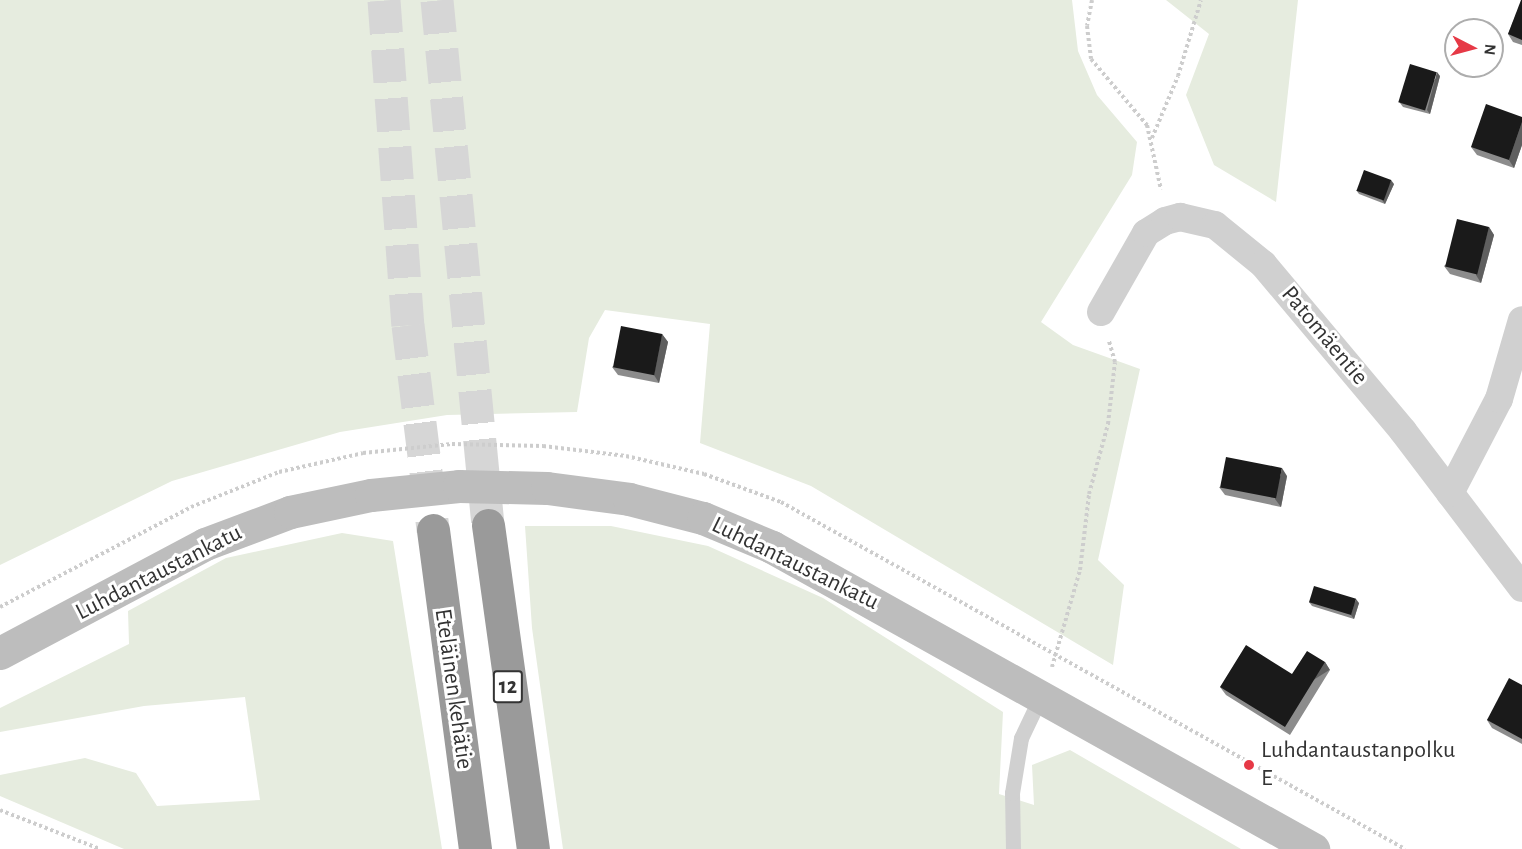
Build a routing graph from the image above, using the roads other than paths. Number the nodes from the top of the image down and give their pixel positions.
1 (1101, 312) road end
2 (1522, 320) edge
3 (1450, 493) junction
4 (488, 525) tunnel mouth
5 (433, 530) tunnel mouth
6 (1522, 588) edge
7 (0, 653) edge
8 (1040, 699) junction
9 (475, 849) edge
10 (533, 849) edge
11 (1013, 849) edge
12 (1313, 849) edge

1 - 3 street, Patomäentie
2 - 3 street
3 - 6 street, Patomäentie
4 - 10 highway, 12
5 - 9 highway, Eteläinen kehätie / 12
7 - 8 street, Luhdantaustankatu
8 - 11 lane
8 - 12 street, Luhdantaustankatu

